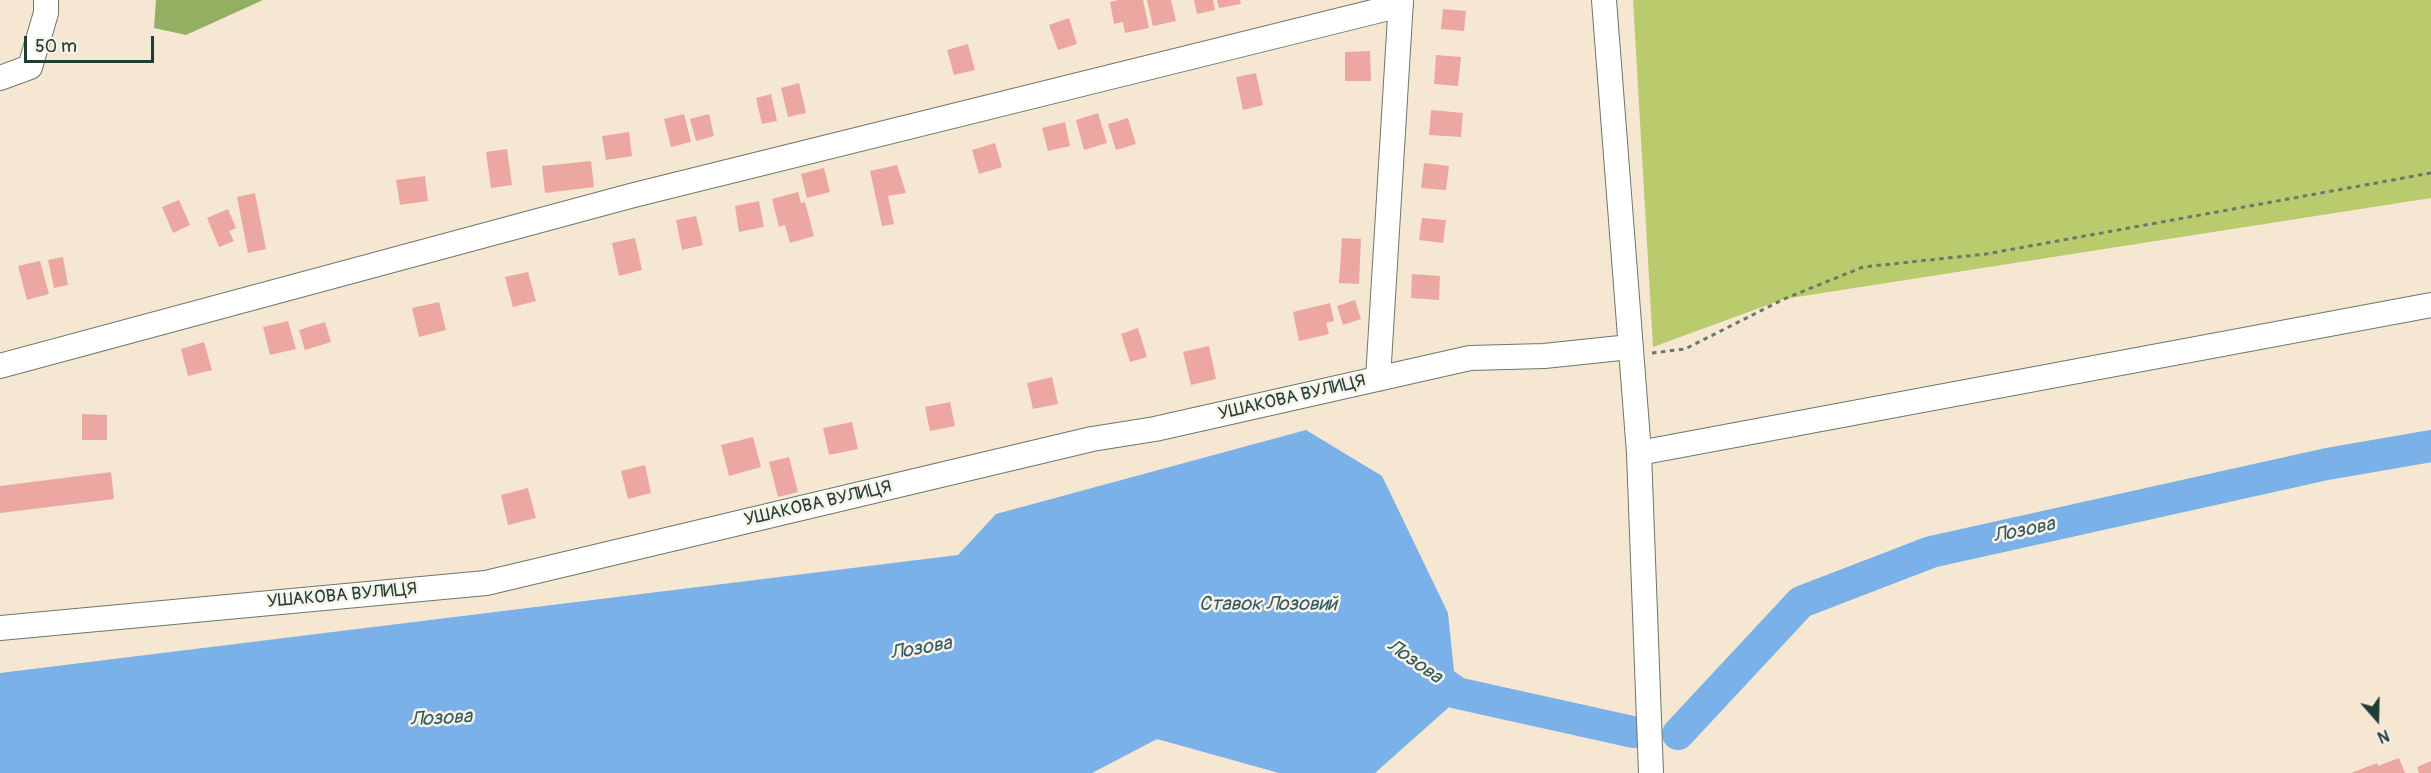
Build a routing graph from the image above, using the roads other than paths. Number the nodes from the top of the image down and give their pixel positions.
1 (46, 0) edge
2 (1604, 0) edge
3 (1401, 2) edge
4 (0, 78) edge
5 (2431, 305) edge
6 (1630, 351) junction
7 (0, 366) edge
8 (1378, 379) junction
9 (1639, 453) junction
10 (0, 628) edge
11 (1651, 773) edge

1 - 4 street
2 - 6 street
3 - 7 street
3 - 8 street
5 - 9 street
6 - 8 street, УШАКОВА ВУЛИЦЯ
6 - 9 street
8 - 10 street, УШАКОВА ВУЛИЦЯ
9 - 11 street

